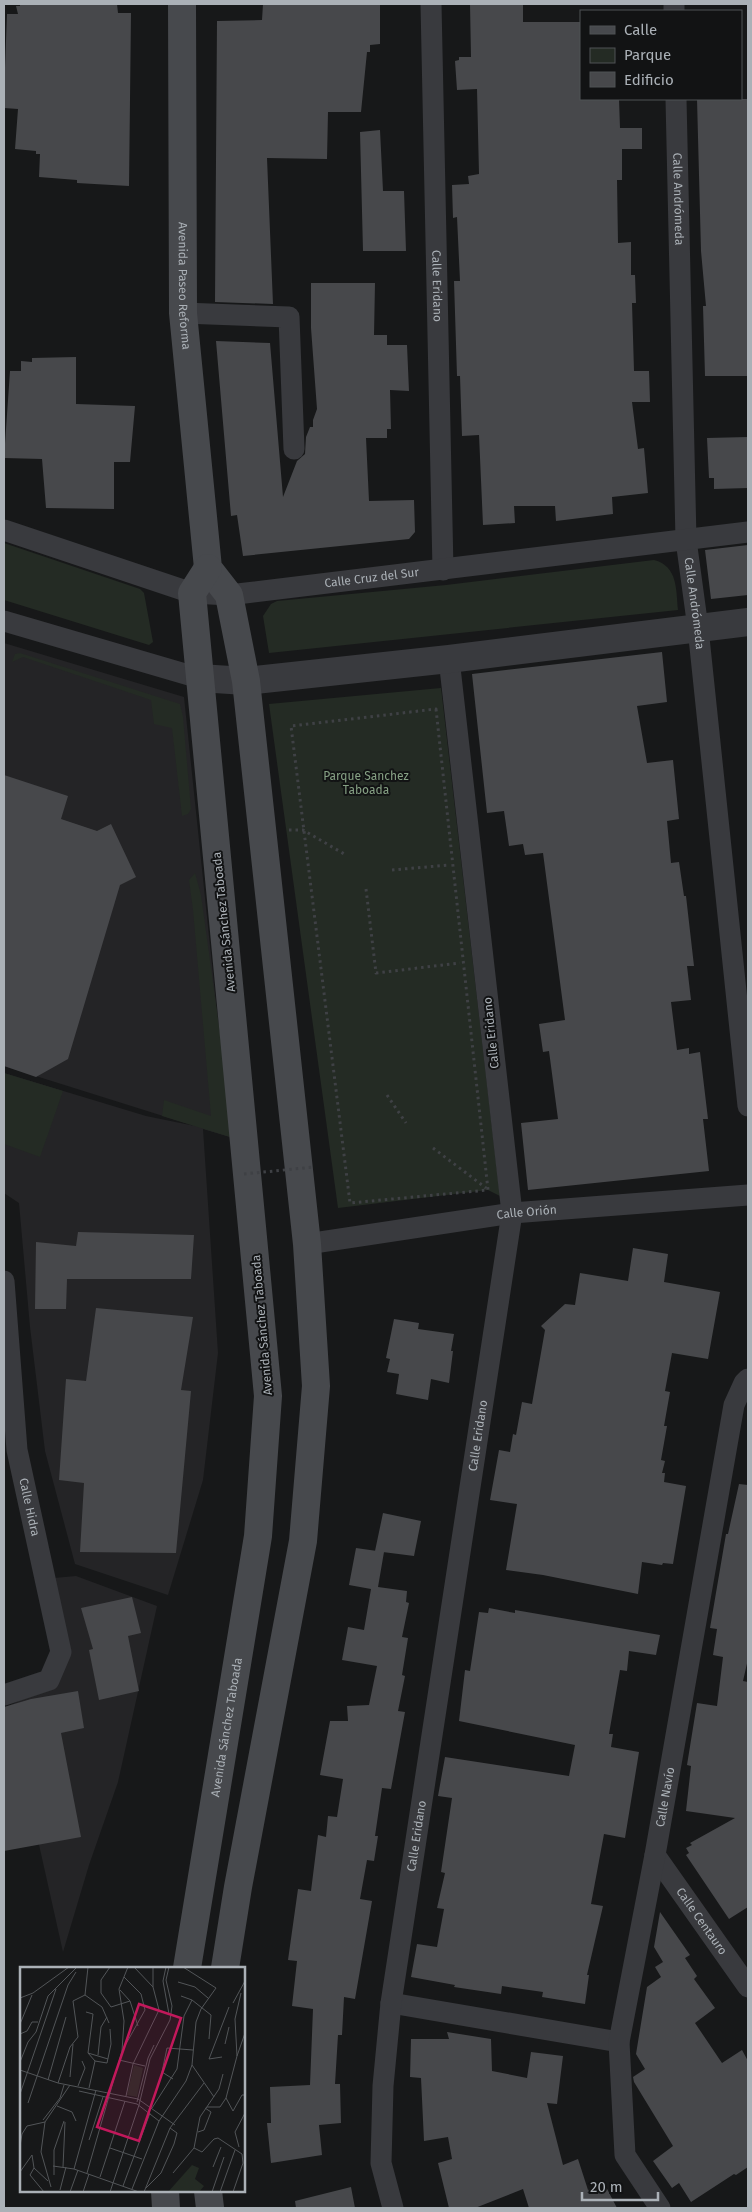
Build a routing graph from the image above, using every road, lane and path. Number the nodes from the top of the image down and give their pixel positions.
1 (182, 4) edge
2 (431, 4) edge
3 (676, 100) edge
4 (183, 314) junction
5 (294, 449) dead end
6 (4, 530) edge
7 (748, 532) edge
8 (686, 540) junction
9 (208, 568) junction
10 (443, 570) junction
11 (192, 593) junction
12 (230, 595) junction
13 (4, 621) edge
14 (748, 622) edge
15 (698, 628) junction
16 (449, 659) junction
17 (199, 678) junction
18 (246, 681) junction
19 (303, 830) junction
20 (262, 831) junction
21 (346, 855) dead end
22 (452, 865) junction
23 (392, 870) dead end
24 (366, 889) dead end
25 (463, 963) junction
26 (387, 1096) dead end
27 (748, 1106) edge
28 (406, 1123) dead end
29 (433, 1148) dead end
30 (314, 1167) dead end
31 (244, 1174) dead end
32 (488, 1190) junction
33 (748, 1195) edge
34 (512, 1212) junction
35 (307, 1244) junction
36 (4, 1281) edge
37 (748, 1380) edge
38 (4, 1695) edge
39 (655, 1855) junction
40 (187, 1967) edge
41 (225, 1967) edge
42 (748, 1987) edge
43 (391, 2003) junction
44 (619, 2042) junction
45 (165, 2192) edge
46 (208, 2192) edge
47 (166, 2208) edge
48 (210, 2208) edge
49 (393, 2208) edge
50 (660, 2208) edge

1 - 4 main road, Avenida Paseo Reforma
2 - 10 street, Calle Eridano
3 - 8 street, Calle Andrómeda
4 - 5 street
4 - 9 main road, Avenida Paseo Reforma
6 - 11 street, Calle Cruz del Sur
7 - 8 street, Calle Cruz del Sur
8 - 10 street, Calle Cruz del Sur
8 - 15 street, Calle Andrómeda
9 - 11 main road
9 - 12 main road
10 - 12 street, Calle Cruz del Sur
11 - 12 street, Calle Cruz del Sur
11 - 17 main road
12 - 18 main road
13 - 17 street
14 - 15 street
15 - 16 street
15 - 27 street, Calle Andrómeda
16 - 18 street
16 - 34 street, Calle Eridano
17 - 18 street
17 - 40 main road, Avenida Sánchez Taboada
18 - 20 main road
19 - 20 path
19 - 21 path
19 - 22 path
19 - 32 path
20 - 35 main road
22 - 23 path
22 - 25 path
24 - 25 path
25 - 32 path
26 - 28 path
29 - 32 path
30 - 31 path, bridge
33 - 34 street, Calle Orión
34 - 35 street, Calle Orión
34 - 43 street, Calle Eridano
35 - 41 main road
36 - 38 street, Calle Hidra
37 - 39 street, Calle Navío
39 - 42 street, Calle Centauro
39 - 44 street, Calle Navío
43 - 44 street
43 - 49 street, Calle Eridano
44 - 50 street, Calle Navío
45 - 47 main road
46 - 48 main road

